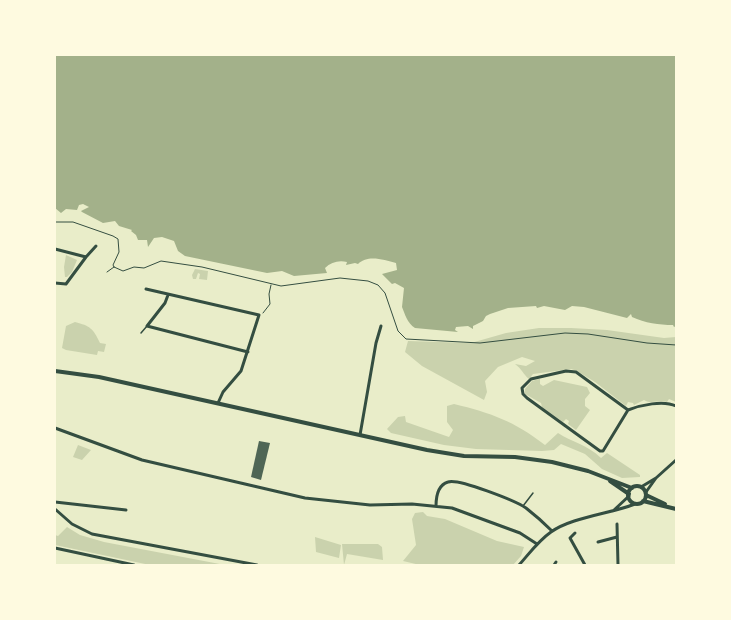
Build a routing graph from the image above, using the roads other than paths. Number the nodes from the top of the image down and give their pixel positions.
1 (96, 246) dead end
2 (55, 249) edge
3 (86, 258) junction
4 (55, 282) edge
5 (146, 289) dead end
6 (168, 295) junction
7 (147, 326) junction
8 (381, 326) dead end
9 (141, 333) dead end
10 (248, 352) junction
11 (55, 371) edge
12 (218, 403) junction
13 (676, 406) edge
14 (628, 410) junction
15 (55, 428) edge
16 (360, 435) junction
17 (676, 460) edge
18 (656, 478) junction
19 (608, 479) junction
20 (641, 487) junction
21 (632, 488) junction
22 (533, 493) dead end
23 (646, 494) junction
24 (628, 495) junction
25 (55, 502) edge
26 (643, 502) junction
27 (635, 504) junction
28 (436, 506) junction
29 (523, 506) junction
30 (671, 507) junction
31 (55, 509) edge
32 (676, 509) edge
33 (126, 510) dead end
34 (612, 512) junction
35 (617, 524) dead end
36 (552, 531) junction
37 (575, 533) dead end
38 (617, 538) junction
39 (598, 542) dead end
40 (537, 544) junction
41 (55, 548) edge
42 (134, 565) edge
43 (258, 565) edge
44 (519, 565) edge
45 (585, 565) edge
46 (618, 565) edge

1 - 3 street
2 - 3 street
3 - 4 street
5 - 6 street
6 - 7 street
6 - 10 street
7 - 9 lane
7 - 10 street
8 - 16 street
10 - 12 street
11 - 12 street
12 - 16 street
13 - 14 street
14 - 14 street
15 - 28 street
16 - 19 street
17 - 18 street
18 - 20 street
18 - 23 street
19 - 21 street
19 - 24 street
20 - 21 street
20 - 23 street
21 - 24 street
22 - 29 lane
23 - 26 street
23 - 30 street
24 - 27 street
24 - 34 street
25 - 33 street
26 - 27 street
26 - 30 street
27 - 34 street
28 - 29 street
28 - 40 street
29 - 36 street
30 - 32 street
31 - 43 street
34 - 36 street
35 - 38 street
36 - 40 street
37 - 45 street
38 - 39 street
38 - 46 street
40 - 44 street
41 - 42 street

